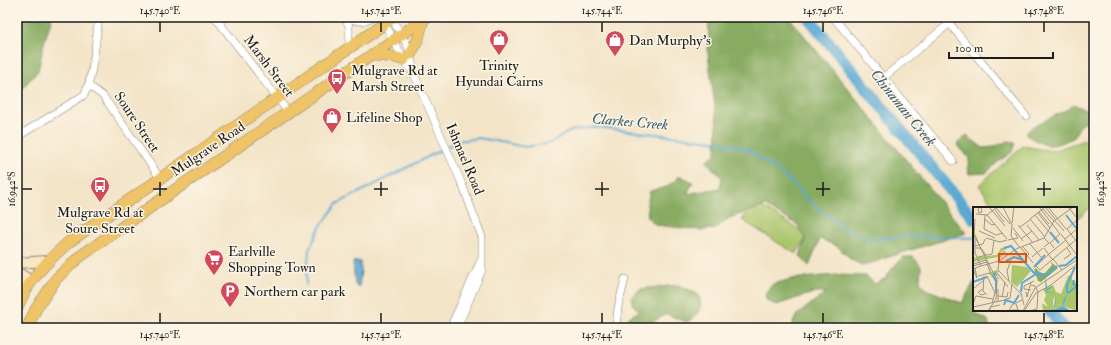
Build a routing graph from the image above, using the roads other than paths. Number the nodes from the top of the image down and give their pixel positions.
1 (99, 17) edge
2 (215, 17) edge
3 (345, 17) edge
4 (349, 17) edge
5 (371, 17) edge
6 (833, 17) edge
7 (944, 17) edge
8 (425, 18) edge
9 (390, 20) edge
10 (950, 23) junction
11 (398, 37) junction
12 (349, 48) junction
13 (372, 55) junction
14 (407, 57) junction
15 (883, 78) junction
16 (88, 85) junction
17 (277, 98) junction
18 (288, 112) junction
19 (1026, 116) dead end
20 (17, 137) edge
21 (953, 161) dead end
22 (160, 178) junction
23 (483, 256) junction
24 (47, 261) junction
25 (17, 263) edge
26 (17, 272) edge
27 (625, 279) dead end
28 (17, 282) edge
29 (29, 285) junction
30 (44, 296) junction
31 (17, 308) edge
32 (27, 328) edge
33 (450, 328) edge
34 (457, 328) edge
35 (616, 328) edge

1 - 16 street
2 - 17 street, Marsh Street
3 - 12 street
4 - 5 street
6 - 15 street
7 - 10 street
8 - 11 main road, Mulgrave Road
8 - 14 main road
9 - 11 street, Ishmael Road
9 - 12 main road, Mulgrave Road
10 - 15 street
10 - 19 street
11 - 13 main road, Mulgrave Road
11 - 14 street, Ishmael Road
12 - 17 main road, Mulgrave Road
13 - 14 main road
13 - 18 main road, Mulgrave Road
14 - 23 street, Ishmael Road
15 - 21 street
16 - 20 street
16 - 22 street, Soure Street
17 - 18 street, Marsh Street
17 - 22 main road, Mulgrave Road
18 - 30 main road, Mulgrave Road
22 - 24 main road, Mulgrave Road
23 - 33 street, Ishmael Road
23 - 34 street, Ishmael Road
24 - 25 street
24 - 29 main road, Mulgrave Road
26 - 29 street
27 - 35 street
28 - 29 street
29 - 30 main road
29 - 31 main road, Mulgrave Road
30 - 32 main road, Mulgrave Road

